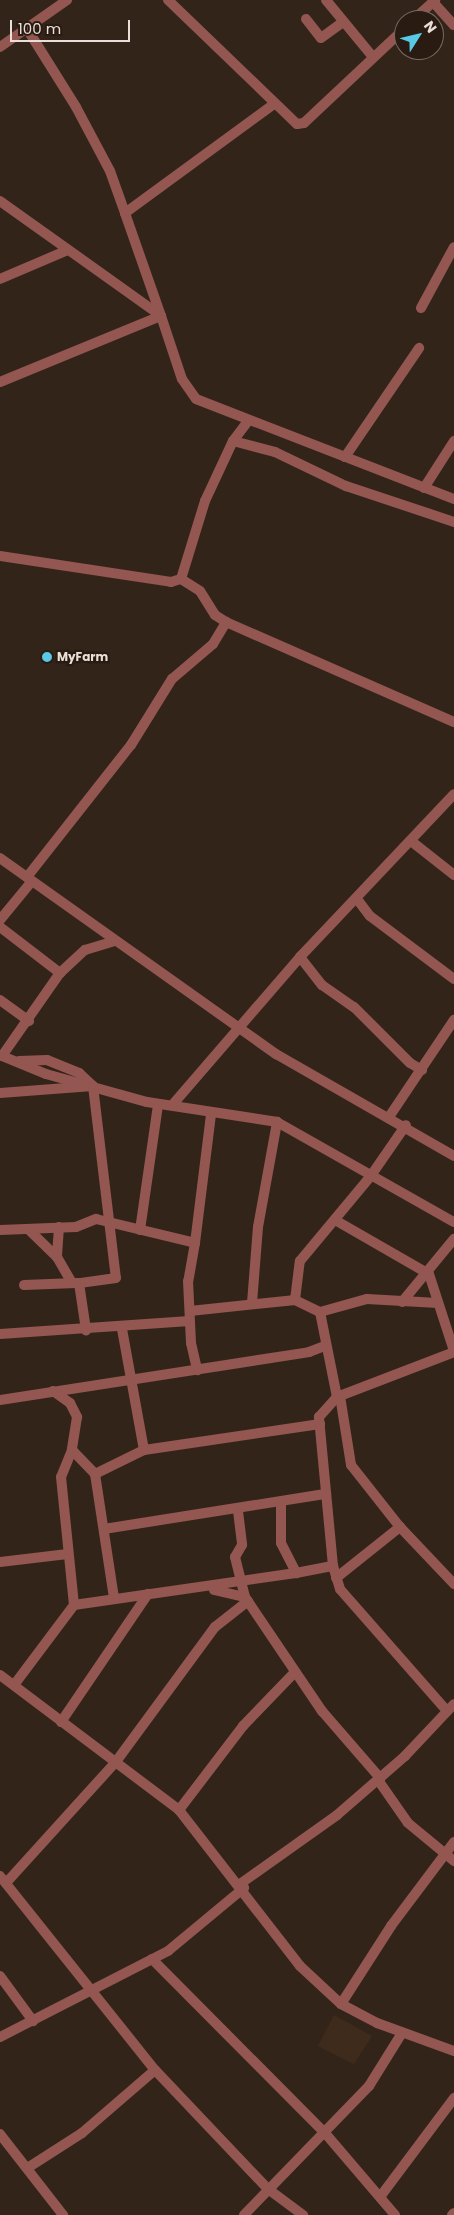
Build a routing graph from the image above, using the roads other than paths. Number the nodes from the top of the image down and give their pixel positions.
1 (67, 0) edge
2 (326, 0) edge
3 (172, 1) edge
4 (434, 1) edge
5 (424, 10) edge
6 (306, 20) dead end
7 (343, 22) junction
8 (454, 25) edge
9 (26, 27) junction
10 (394, 38) edge
11 (0, 47) edge
12 (374, 57) junction
13 (274, 104) junction
14 (1, 203) edge
15 (125, 213) junction
16 (454, 247) edge
17 (68, 250) junction
18 (0, 279) edge
19 (421, 308) dead end
20 (161, 316) junction
21 (419, 348) dead end
22 (0, 382) edge
23 (249, 420) junction
24 (233, 441) junction
25 (454, 441) edge
26 (345, 457) junction
27 (424, 488) junction
28 (454, 499) edge
29 (454, 522) edge
30 (0, 556) edge
31 (180, 579) junction
32 (226, 622) junction
33 (454, 722) edge
34 (454, 794) edge
35 (410, 841) junction
36 (0, 858) edge
37 (454, 875) edge
38 (30, 879) junction
39 (357, 899) junction
40 (0, 920) edge
41 (0, 927) edge
42 (116, 940) junction
43 (300, 957) junction
44 (60, 973) junction
45 (454, 979) edge
46 (0, 1000) edge
47 (454, 1020) edge
48 (29, 1021) junction
49 (238, 1026) junction
50 (1, 1056) edge
51 (15, 1061) junction
52 (422, 1070) junction
53 (46, 1074) junction
54 (93, 1086) junction
55 (39, 1091) junction
56 (0, 1093) edge
57 (174, 1103) junction
58 (158, 1104) junction
59 (211, 1114) junction
60 (389, 1117) junction
61 (278, 1122) junction
62 (406, 1125) junction
63 (454, 1155) edge
64 (370, 1177) junction
65 (335, 1220) junction
66 (454, 1222) edge
67 (109, 1223) junction
68 (59, 1228) junction
69 (28, 1229) junction
70 (0, 1230) edge
71 (140, 1230) junction
72 (454, 1239) edge
73 (195, 1243) junction
74 (57, 1256) junction
75 (428, 1274) junction
76 (75, 1283) junction
77 (24, 1285) dead end
78 (295, 1300) junction
79 (402, 1302) junction
80 (252, 1303) junction
81 (438, 1303) junction
82 (320, 1312) junction
83 (190, 1316) junction
84 (122, 1329) junction
85 (86, 1330) junction
86 (0, 1334) edge
87 (324, 1346) junction
88 (454, 1352) edge
89 (197, 1370) junction
90 (130, 1379) junction
91 (53, 1391) junction
92 (338, 1397) junction
93 (0, 1400) edge
94 (320, 1424) junction
95 (72, 1450) junction
96 (144, 1450) junction
97 (95, 1474) junction
98 (326, 1494) junction
99 (281, 1504) junction
100 (238, 1511) junction
101 (400, 1527) junction
102 (104, 1529) junction
103 (68, 1554) junction
104 (0, 1562) edge
105 (333, 1566) junction
106 (296, 1573) junction
107 (336, 1578) junction
108 (239, 1583) junction
109 (454, 1584) edge
110 (197, 1588) junction
111 (148, 1594) junction
112 (114, 1598) junction
113 (246, 1599) junction
114 (74, 1605) junction
115 (295, 1672) junction
116 (0, 1675) edge
117 (14, 1685) junction
118 (450, 1708) edge
119 (61, 1722) junction
120 (116, 1763) junction
121 (379, 1779) junction
122 (179, 1810) junction
123 (454, 1842) edge
124 (446, 1854) junction
125 (454, 1861) edge
126 (3, 1879) edge
127 (242, 1886) junction
128 (152, 1959) junction
129 (0, 1976) edge
130 (91, 1989) junction
131 (341, 2004) junction
132 (32, 2021) junction
133 (402, 2033) junction
134 (0, 2037) edge
135 (454, 2051) edge
136 (156, 2070) junction
137 (454, 2098) edge
138 (325, 2133) junction
139 (0, 2134) edge
140 (29, 2167) junction
141 (268, 2189) junction
142 (380, 2197) junction
143 (390, 2213) edge
144 (63, 2215) edge
145 (244, 2215) edge
146 (303, 2215) edge

1 - 9 street
2 - 7 street
3 - 13 street
4 - 5 street
4 - 8 street
6 - 7 street
7 - 12 street
9 - 11 street
9 - 15 street
10 - 12 street
12 - 13 street
13 - 15 street
14 - 17 street
15 - 20 street
16 - 19 street
17 - 18 street
17 - 20 street
20 - 22 street
20 - 23 street
21 - 26 street
23 - 24 street
23 - 26 street
24 - 29 street
24 - 31 street
25 - 27 street
26 - 27 street
27 - 28 street
30 - 31 street
31 - 32 street
32 - 33 street
32 - 38 street
34 - 35 street
35 - 37 street
35 - 39 street
36 - 38 street
38 - 40 street
38 - 42 street
39 - 43 street
39 - 45 street
41 - 44 street
42 - 44 street
42 - 49 street
43 - 49 street
43 - 52 street
44 - 48 street
46 - 48 street
47 - 52 street
48 - 50 street
49 - 57 street
49 - 60 street
50 - 51 street
51 - 53 street
51 - 54 street
52 - 60 street
53 - 54 street
53 - 55 street
54 - 55 street
54 - 58 street
54 - 67 street
55 - 56 street
57 - 58 street
57 - 59 street
58 - 71 street
59 - 61 street
59 - 73 street
60 - 62 street
61 - 64 street
61 - 80 street
62 - 63 street
62 - 64 street
64 - 65 street
64 - 66 street
65 - 75 street
65 - 78 street
67 - 68 street
67 - 71 street
67 - 76 street
68 - 69 street
68 - 74 street
69 - 70 street
69 - 74 street
71 - 73 street
72 - 75 street
73 - 83 street
74 - 76 street
75 - 79 street
75 - 81 street
76 - 77 street
76 - 85 street
78 - 80 street
78 - 82 street
79 - 81 street
79 - 82 street
80 - 83 street
81 - 88 street
82 - 87 street
83 - 84 street
83 - 89 street
84 - 85 street
84 - 90 street
85 - 86 street
87 - 89 street
87 - 92 street
88 - 92 street
89 - 90 street
90 - 91 street
90 - 96 street
91 - 93 street
91 - 95 street
92 - 94 street
92 - 101 street
94 - 96 street
94 - 98 street
95 - 97 street
95 - 103 street
96 - 97 street
97 - 102 street
98 - 99 street
98 - 105 street
99 - 100 street
99 - 106 street
100 - 102 street
100 - 108 street
101 - 107 street
101 - 109 street
102 - 112 street
103 - 104 street
103 - 114 street
105 - 106 street
105 - 107 street
106 - 108 street
107 - 118 street
108 - 110 street
108 - 113 street
110 - 111 street
110 - 113 street
111 - 112 street
111 - 119 street
112 - 114 street
113 - 115 street
113 - 120 street
114 - 117 street
115 - 121 street
115 - 122 street
116 - 117 street
117 - 119 street
118 - 121 street
119 - 120 street
120 - 122 street
120 - 126 street
121 - 124 street
121 - 127 street
122 - 127 street
123 - 124 street
124 - 125 street
124 - 131 street
126 - 130 street
127 - 128 street
127 - 131 street
128 - 130 street
128 - 138 street
129 - 132 street
130 - 132 street
130 - 136 street
131 - 133 street
132 - 134 street
133 - 135 street
133 - 138 street
136 - 140 street
136 - 141 street
137 - 142 street
138 - 141 street
138 - 142 street
139 - 140 street
140 - 144 street
141 - 145 street
141 - 146 street
142 - 143 street

